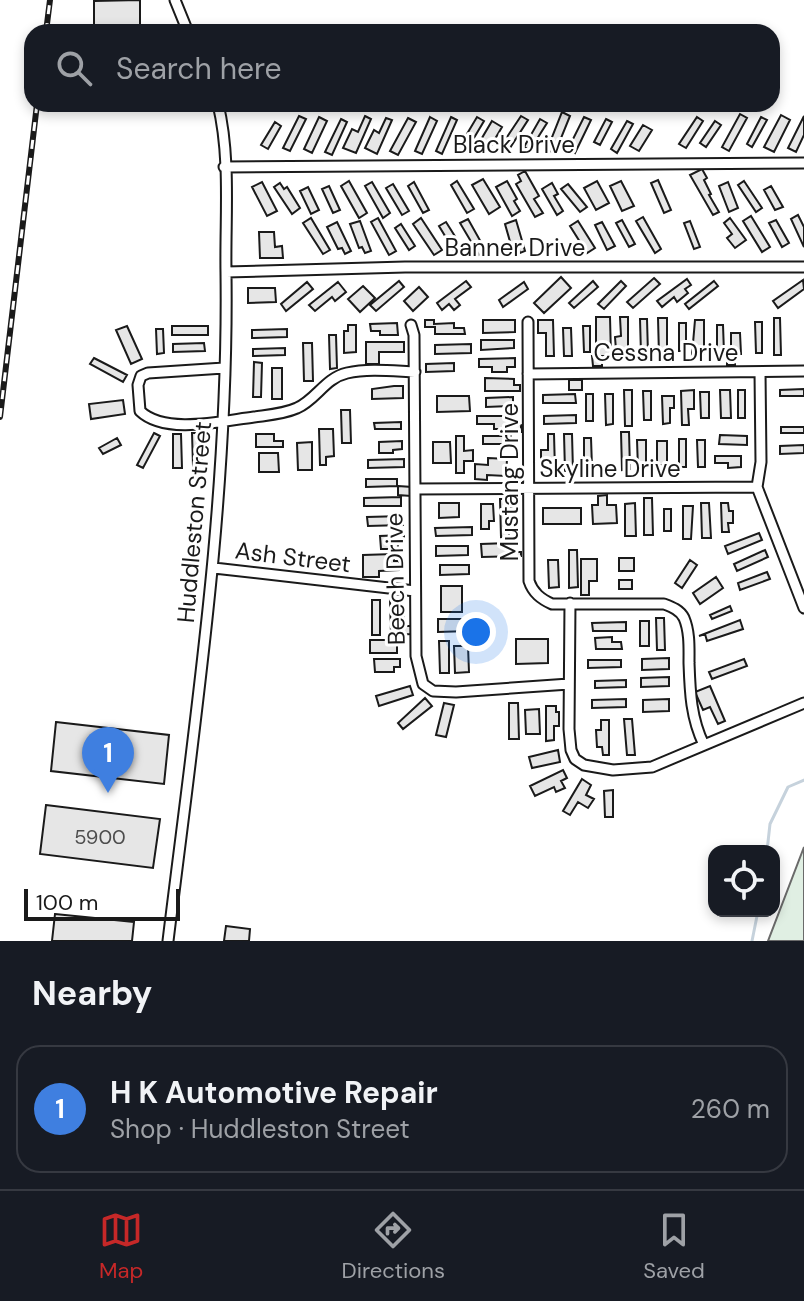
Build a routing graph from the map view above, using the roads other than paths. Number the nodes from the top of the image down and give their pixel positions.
1 (175, 0) edge
2 (185, 24) edge
3 (219, 112) edge
4 (804, 163) edge
5 (224, 167) junction
6 (804, 267) edge
7 (226, 272) junction
8 (528, 322) dead end
9 (411, 325) dead end
10 (224, 368) junction
11 (804, 371) edge
12 (415, 372) junction
13 (760, 372) junction
14 (528, 374) junction
15 (223, 421) junction
16 (757, 487) junction
17 (529, 488) junction
18 (415, 489) junction
19 (214, 568) junction
20 (804, 578) edge
21 (794, 582) junction
22 (415, 591) junction
23 (570, 603) junction
24 (804, 608) edge
25 (569, 684) junction
26 (804, 703) edge
27 (704, 745) junction
28 (168, 941) edge

1 - 2 street
3 - 5 street, Huddleston Street
4 - 5 street, Black Drive
5 - 7 street, Huddleston Street
6 - 7 street, Banner Drive
7 - 10 street, Huddleston Street
8 - 14 street, Mustang Drive
9 - 12 street, Beech Drive
10 - 15 street, Huddleston Street
10 - 15 street
11 - 13 street, Cessna Drive
12 - 15 street
12 - 18 street, Beech Drive
13 - 14 street, Cessna Drive
13 - 16 street
14 - 17 street, Mustang Drive
15 - 19 street, Huddleston Street
16 - 17 street, Skyline Drive
16 - 21 street
17 - 18 street, Skyline Drive
17 - 23 street, Mustang Drive
18 - 22 street, Beech Drive
19 - 22 street, Ash Street
19 - 28 street, Huddleston Street
20 - 21 street
21 - 24 street
22 - 25 street, Beech Drive
23 - 25 street
23 - 27 street, Mustang Drive
25 - 27 street
26 - 27 street

